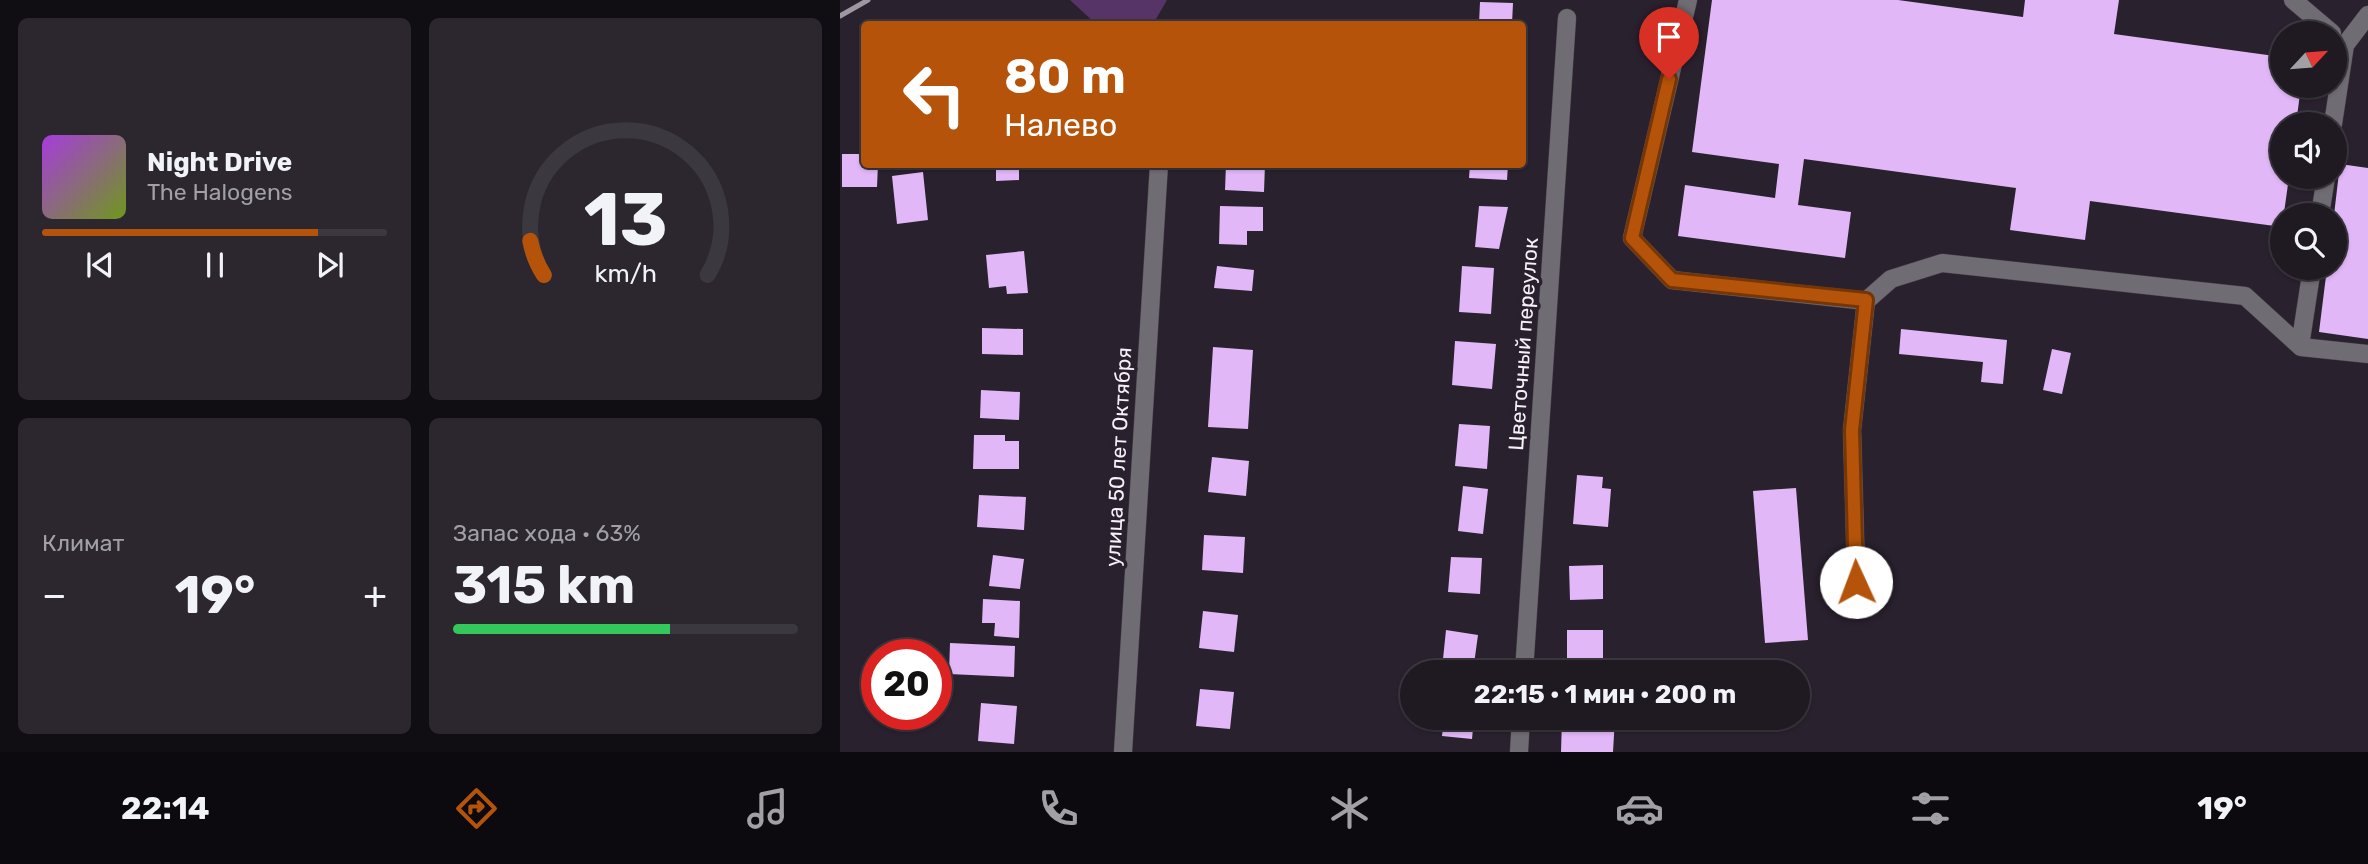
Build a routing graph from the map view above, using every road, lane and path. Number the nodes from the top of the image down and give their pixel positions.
1 (1688, 0) edge
2 (2293, 0) edge
3 (2368, 15) edge
4 (1567, 18) dead end
5 (2317, 21) edge
6 (2347, 31) edge
7 (1159, 168) edge
8 (2310, 280) edge
9 (1866, 300) junction
10 (2300, 346) junction
11 (2368, 354) edge
12 (1857, 607) dead end
13 (1525, 660) edge
14 (1520, 730) edge
15 (1123, 752) edge
16 (1519, 752) edge

1 - 9 street
2 - 5 street
3 - 6 street
4 - 13 street, Цветочный переулок
7 - 15 street, улица 50 лет Октября
8 - 10 street
9 - 10 street
9 - 12 street
10 - 11 street
14 - 16 street

